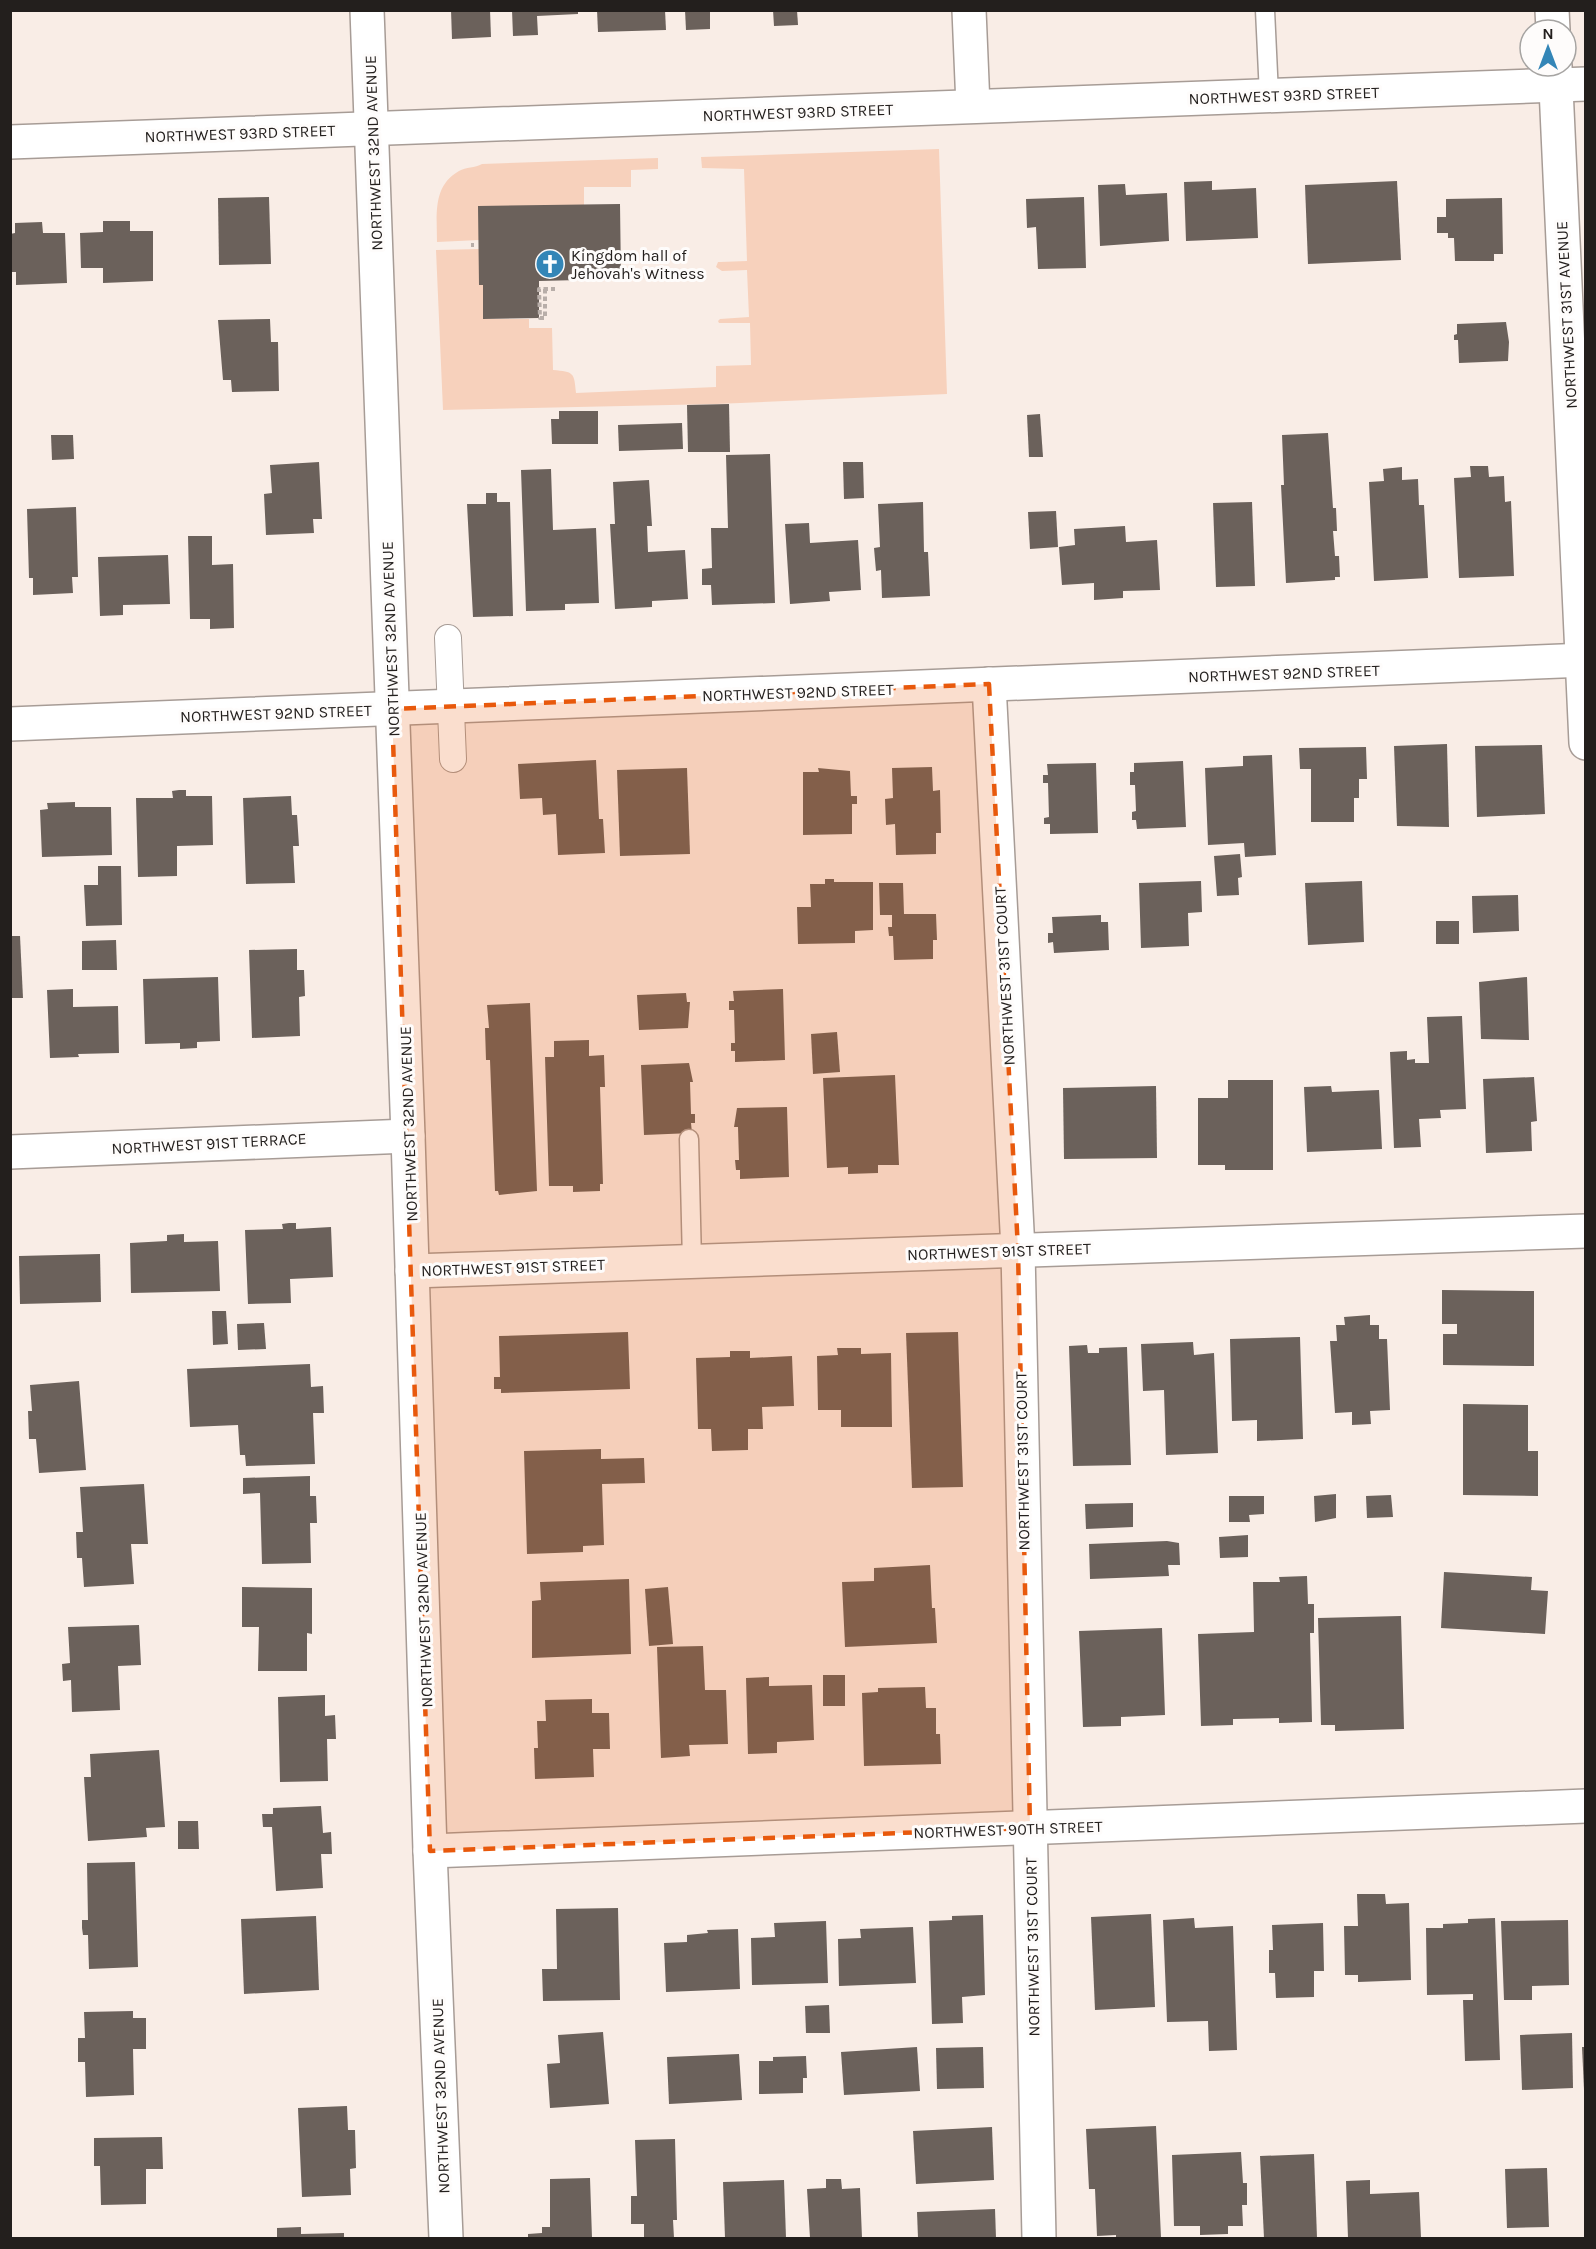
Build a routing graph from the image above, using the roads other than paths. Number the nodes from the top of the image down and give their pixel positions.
1 (367, 10) edge
2 (969, 10) edge
3 (1265, 10) edge
4 (1565, 79) edge
5 (1269, 95) junction
6 (974, 106) junction
7 (371, 128) junction
8 (10, 142) edge
9 (448, 638) dead end
10 (1584, 660) edge
11 (990, 684) junction
12 (451, 706) junction
13 (392, 709) junction
14 (10, 724) edge
15 (1586, 743) edge
16 (453, 759) dead end
17 (408, 1136) junction
18 (689, 1139) dead end
19 (10, 1152) edge
20 (1586, 1231) edge
21 (1018, 1250) junction
22 (692, 1262) junction
23 (412, 1271) junction
24 (1586, 1806) edge
25 (1030, 1828) junction
26 (430, 1851) junction
27 (446, 2238) edge
28 (1039, 2238) edge

1 - 7 street, NORTHWEST 32ND AVENUE
2 - 6 street
3 - 5 lane
4 - 5 street, NORTHWEST 93RD STREET
4 - 10 street, NORTHWEST 31ST AVENUE
5 - 6 street, NORTHWEST 93RD STREET
6 - 7 street, NORTHWEST 93RD STREET
7 - 8 street, NORTHWEST 93RD STREET
7 - 13 street, NORTHWEST 32ND AVENUE
9 - 12 street
10 - 11 street, NORTHWEST 92ND STREET
10 - 15 street, NORTHWEST 31ST AVENUE
11 - 12 street, NORTHWEST 92ND STREET
11 - 21 street, NORTHWEST 31ST COURT
12 - 13 street, NORTHWEST 92ND STREET
12 - 16 street
13 - 14 street, NORTHWEST 92ND STREET
13 - 17 street, NORTHWEST 32ND AVENUE
17 - 19 street, NORTHWEST 91ST TERRACE
17 - 23 street, NORTHWEST 32ND AVENUE
18 - 22 lane
20 - 21 street, NORTHWEST 91ST STREET
21 - 22 street, NORTHWEST 91ST STREET
21 - 25 street, NORTHWEST 31ST COURT
22 - 23 street, NORTHWEST 91ST STREET
23 - 26 street, NORTHWEST 32ND AVENUE
24 - 25 street, NORTHWEST 90TH STREET
25 - 26 street, NORTHWEST 90TH STREET
25 - 28 street, NORTHWEST 31ST COURT
26 - 27 street, NORTHWEST 32ND AVENUE

